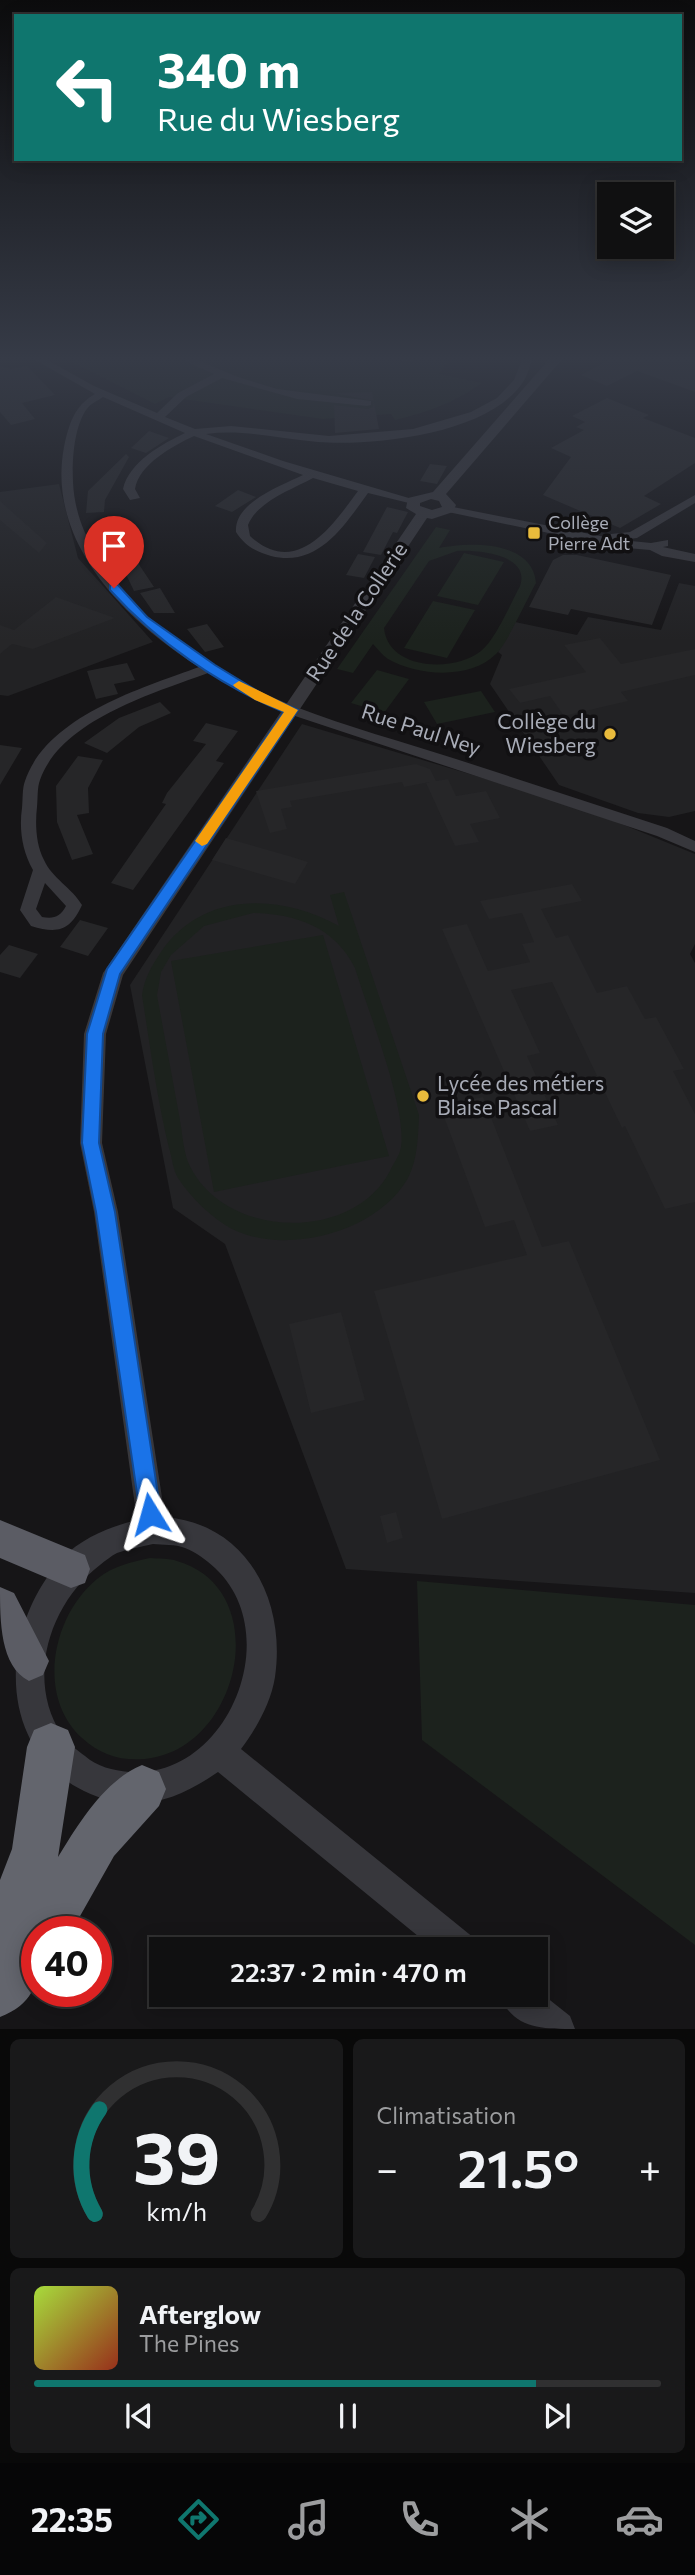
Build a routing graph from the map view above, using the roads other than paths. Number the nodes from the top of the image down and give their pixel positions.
1 (68, 452) edge
2 (164, 452) edge
3 (245, 452) edge
4 (475, 452) edge
5 (312, 474) junction
6 (365, 489) junction
7 (437, 496) junction
8 (134, 498) dead end
9 (695, 498) edge
10 (413, 501) junction
11 (449, 509) junction
12 (424, 514) junction
13 (646, 540) junction
14 (695, 558) edge
15 (211, 667) junction
16 (291, 710) junction
17 (695, 830) edge
18 (676, 838) junction
19 (695, 847) edge
20 (41, 870) dead end
21 (153, 1530) junction
22 (0, 1539) edge
23 (71, 1569) junction
24 (0, 1607) edge
25 (29, 1661) junction
26 (51, 1747) junction
27 (219, 1752) junction
28 (142, 1789) junction
29 (52, 1916) edge
30 (0, 1934) edge
31 (446, 1937) edge
32 (21, 1963) edge
33 (0, 1991) edge
34 (530, 2007) edge
35 (557, 2029) edge

1 - 15 street, Rue Paul Ney
2 - 8 street
3 - 5 street
4 - 7 street
5 - 6 street
5 - 6 street
6 - 10 street
7 - 10 street
7 - 11 street
9 - 13 street
10 - 12 street
11 - 12 street
11 - 13 street
12 - 16 street, Rue de la Collerie
13 - 14 street
15 - 16 street, Rue Paul Ney
15 - 20 street
16 - 18 street, Rue Paul Ney
16 - 21 street, Rue de la Collerie
17 - 18 street
18 - 19 street, Rue Paul Ney
21 - 23 street
21 - 27 street
22 - 23 highway
23 - 25 street
24 - 25 highway
25 - 26 street
26 - 28 street
26 - 30 highway
27 - 28 street
27 - 31 street
28 - 29 highway
32 - 33 highway
34 - 35 street

